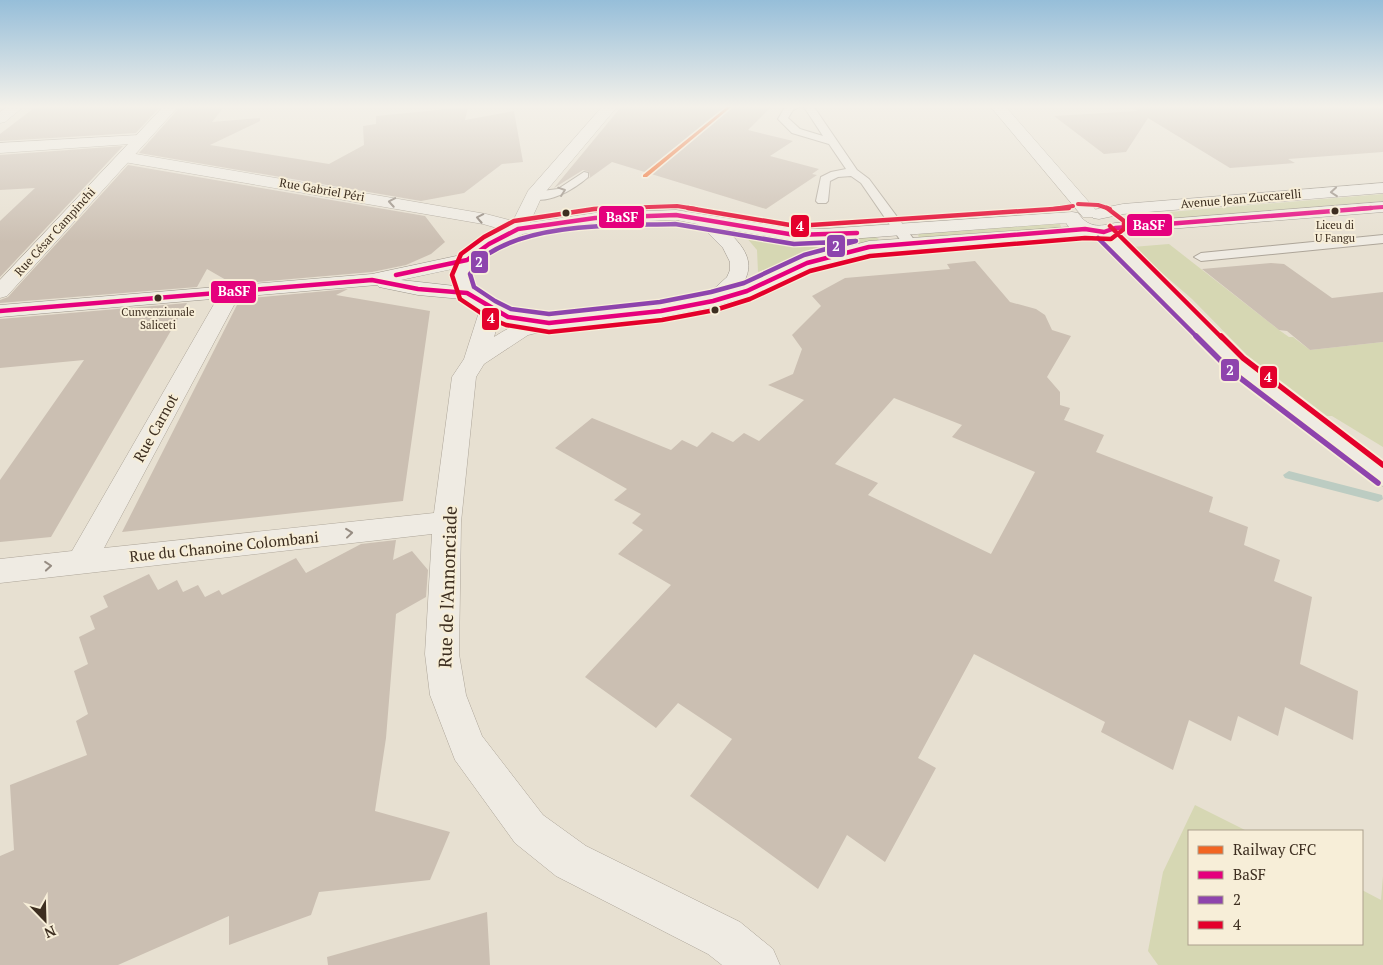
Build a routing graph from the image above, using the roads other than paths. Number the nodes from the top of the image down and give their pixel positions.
1 (128, 152) edge
2 (570, 152) edge
3 (840, 152) edge
4 (1036, 152) edge
5 (124, 156) junction
6 (853, 172) junction
7 (584, 175) dead end
8 (1383, 188) edge
9 (534, 195) junction
10 (822, 201) dead end
11 (1383, 207) edge
12 (702, 219) junction
13 (1094, 222) junction
14 (898, 228) junction
15 (518, 229) junction
16 (1383, 240) edge
17 (910, 244) junction
18 (1200, 257) dead end
19 (468, 260) junction
20 (372, 280) junction
21 (0, 292) edge
22 (231, 292) junction
23 (467, 293) junction
24 (713, 301) junction
25 (491, 309) junction
26 (0, 311) edge
27 (549, 323) junction
28 (476, 359) junction
29 (1383, 476) edge
30 (447, 522) junction
31 (80, 563) junction
32 (0, 571) edge
33 (757, 965) edge

1 - 5 street, Rue César Campinchi
2 - 9 street
3 - 6 lane
4 - 13 street
15 -> 5 street, Rue Gabriel Péri
5 - 21 street, Rue César Campinchi
6 - 10 lane
6 - 14 lane
9 -> 7 lane
8 -> 13 street, Avenue Jean Zuccarelli
9 - 15 street
11 - 13 street, Avenue Jean Zuccarelli
12 - 14 street, Avenue Jean Zuccarelli
12 - 15 street, Avenue Jean Zuccarelli
12 - 24 street
13 - 14 street, Avenue Jean Zuccarelli
13 - 17 street, Avenue Jean Zuccarelli
13 - 29 street
14 - 17 lane
15 - 19 street
16 - 18 lane
17 - 24 street, Avenue Jean Zuccarelli
19 - 20 street
19 - 23 street
20 - 22 street
20 - 23 street
22 - 26 street
22 - 31 street, Rue Carnot
23 - 25 street
24 - 27 street, Avenue Jean Zuccarelli
25 - 27 street
25 - 28 street, Rue de l'Annonciade
27 - 28 street, Rue de l'Annonciade
28 - 30 street, Rue de l'Annonciade
31 -> 30 street, Rue du Chanoine Colombani
30 - 33 street, Rue de l'Annonciade
32 -> 31 street, Rue du Chanoine Colombani

